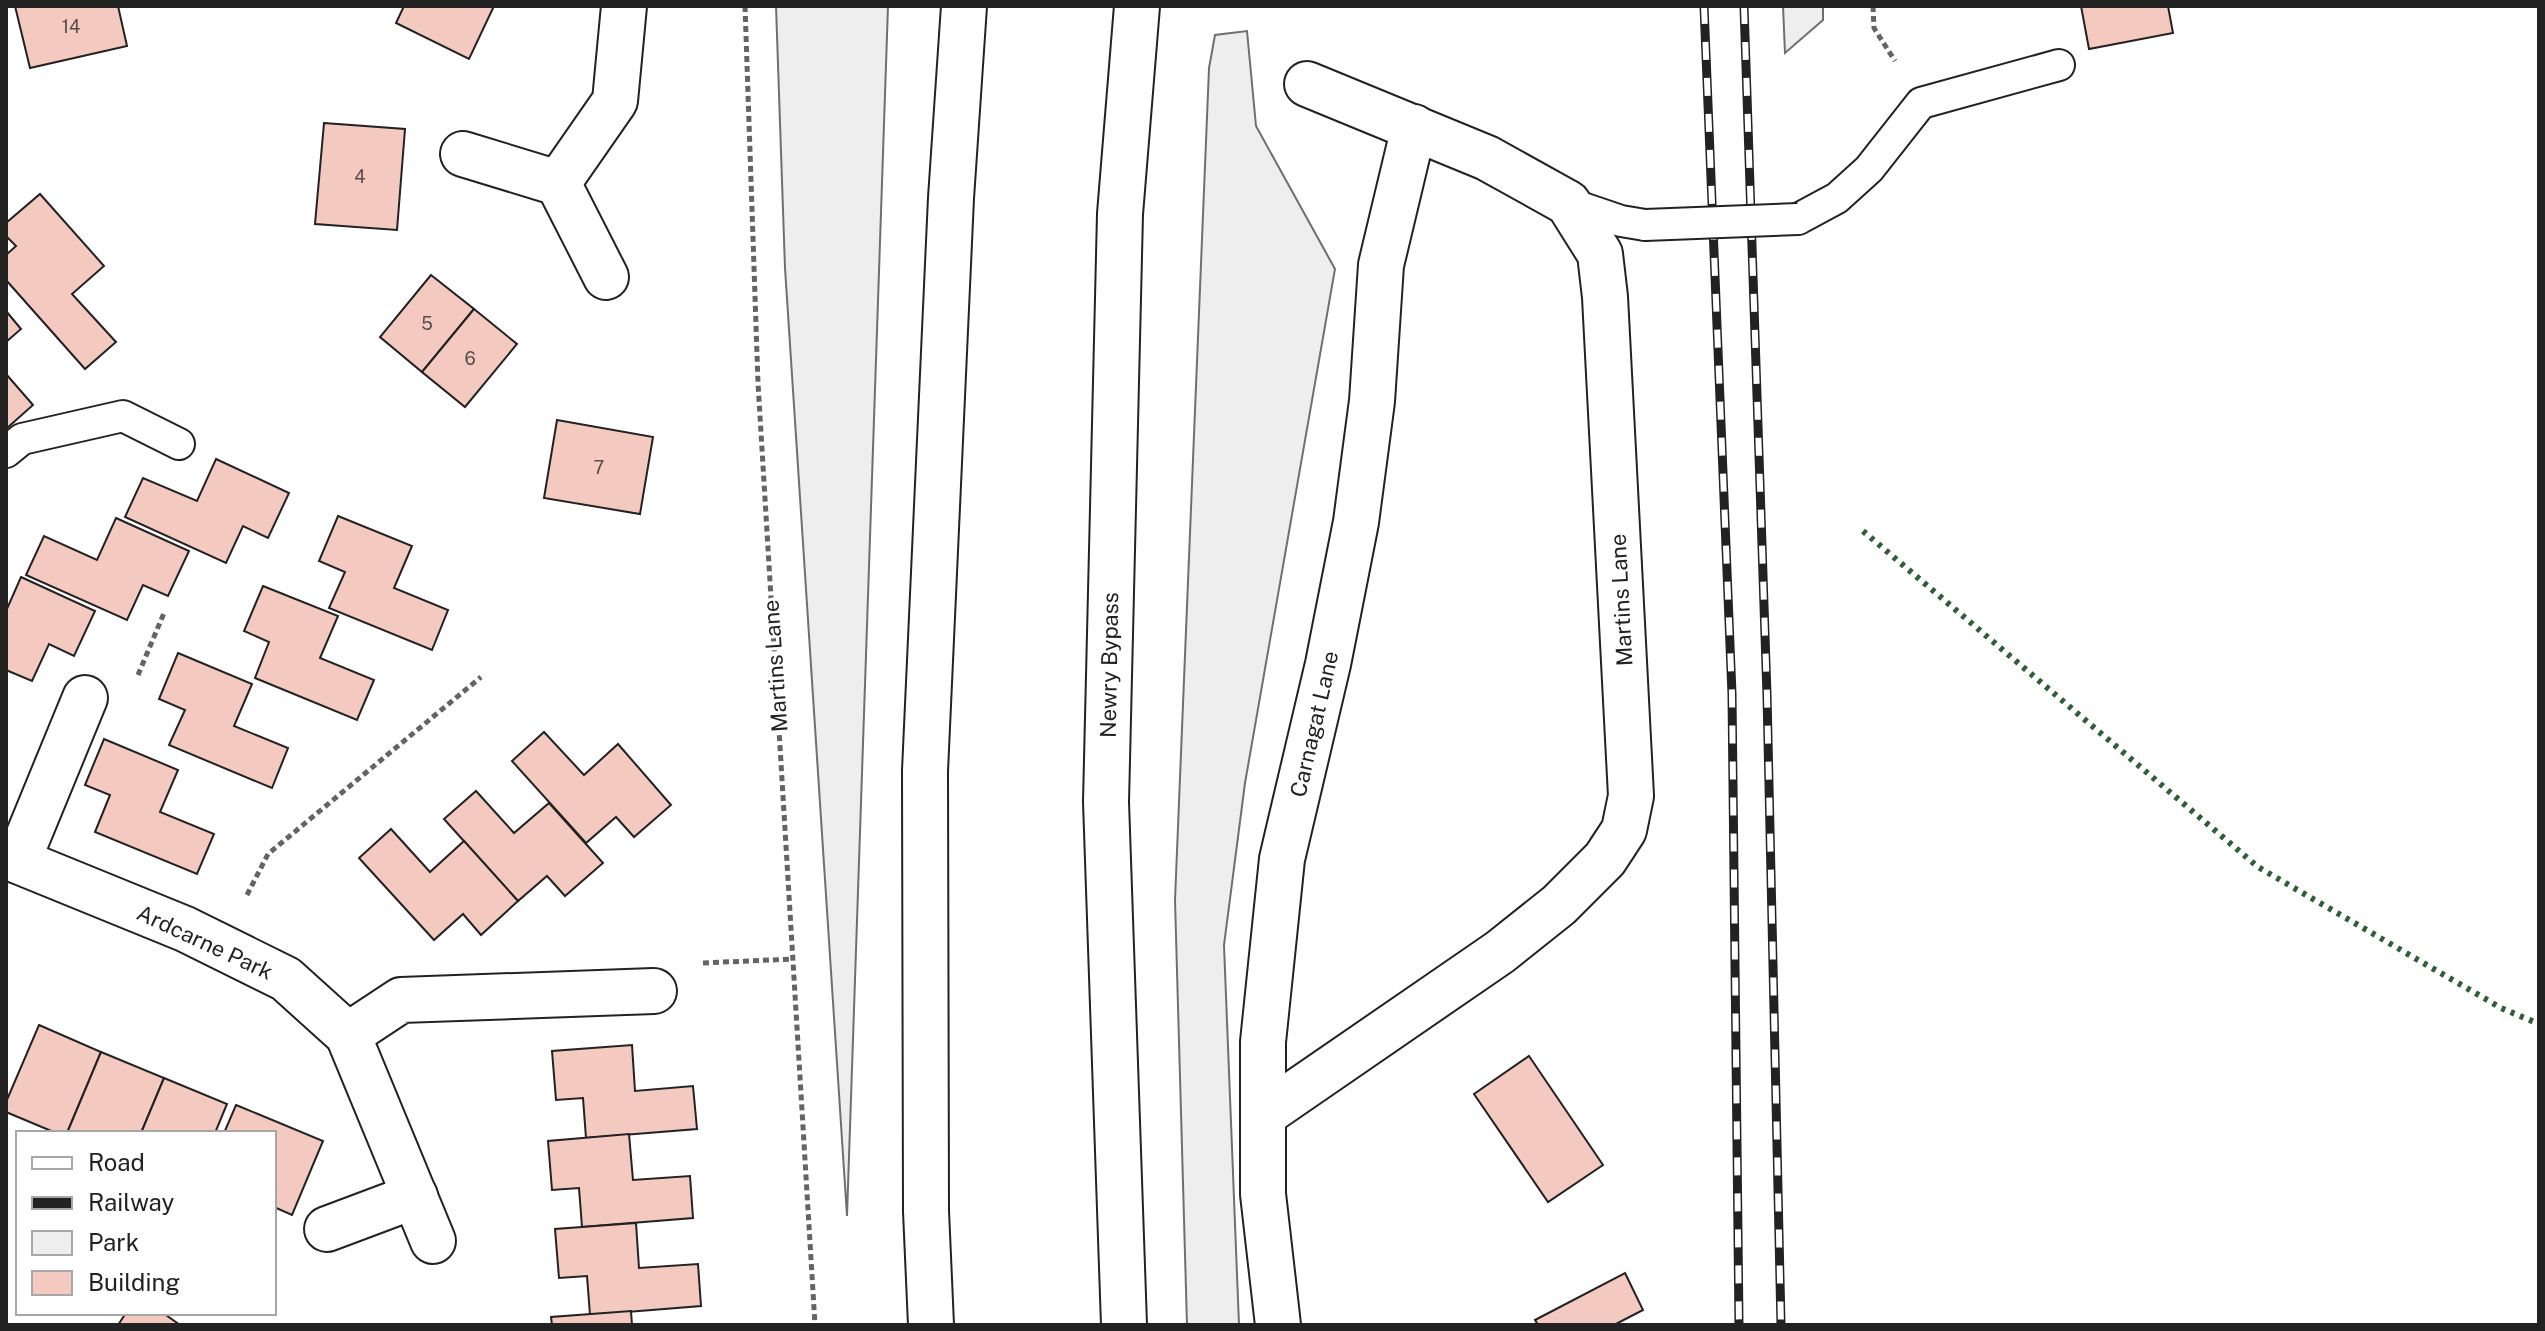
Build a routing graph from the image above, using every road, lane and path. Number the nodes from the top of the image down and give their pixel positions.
1 (624, 6) edge
2 (745, 6) edge
3 (964, 6) edge
4 (1137, 6) edge
5 (1873, 6) edge
6 (2059, 65) dead end
7 (1307, 84) dead end
8 (1921, 103) junction
9 (1414, 127) junction
10 (463, 154) dead end
11 (558, 183) junction
12 (1568, 203) junction
13 (606, 277) dead end
14 (179, 444) dead end
15 (6, 452) edge
16 (481, 677) dead end
17 (85, 698) dead end
18 (12, 857) edge
19 (220, 946) junction
20 (793, 959) junction
21 (654, 991) joint
22 (348, 1035) junction
23 (1263, 1115) junction
24 (415, 1196) junction
25 (327, 1229) dead end
26 (433, 1241) dead end
27 (815, 1325) edge
28 (931, 1325) edge
29 (1124, 1325) edge
30 (1278, 1325) edge

1 - 11 main road
2 - 20 path, Martins Lane
3 - 28 main road
4 - 29 main road, Newry Bypass
5 - 8 path
6 - 8 lane
7 - 9 main road, Martins Lane
8 - 12 lane, bridge
9 - 12 main road, Martins Lane
9 - 23 main road, Carnagat Lane
10 - 11 main road
11 - 13 main road
12 - 23 main road, Martins Lane
14 - 15 lane
16 - 19 path
17 - 18 main road, Ardcarne Park
18 - 19 main road, Ardcarne Park
19 - 22 main road, Ardcarne Park
20 - 21 path
20 - 27 path, Martins Lane
21 - 22 main road
22 - 24 main road, Ardcarne Park
23 - 30 main road, Carnagat Lane
24 - 25 main road
24 - 26 main road, Ardcarne Park

